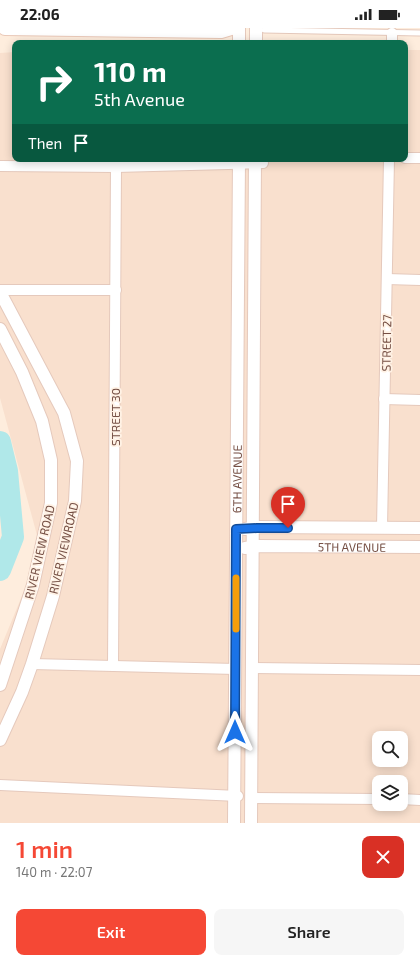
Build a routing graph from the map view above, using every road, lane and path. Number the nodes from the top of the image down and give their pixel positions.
1 (5, 28) edge
2 (231, 28) edge
3 (239, 28) edge
4 (260, 29) edge
5 (420, 33) edge
6 (392, 38) edge
7 (239, 40) edge
8 (257, 40) edge
9 (408, 158) edge
10 (420, 158) edge
11 (218, 162) edge
12 (239, 162) edge
13 (258, 162) edge
14 (390, 162) edge
15 (0, 166) edge
16 (116, 167) junction
17 (387, 279) junction
18 (420, 280) edge
19 (116, 290) junction
20 (0, 291) edge
21 (0, 329) edge
22 (384, 399) junction
23 (420, 400) edge
24 (253, 528) junction
25 (382, 528) junction
26 (420, 528) edge
27 (236, 529) junction
28 (253, 547) junction
29 (420, 547) edge
30 (236, 550) junction
31 (32, 664) junction
32 (113, 666) junction
33 (252, 668) junction
34 (236, 669) junction
35 (420, 670) edge
36 (0, 685) edge
37 (0, 740) edge
38 (0, 785) edge
39 (236, 796) junction
40 (251, 798) junction
41 (372, 799) edge
42 (408, 799) edge
43 (420, 800) edge
44 (234, 823) edge
45 (251, 823) edge

1 - 2 main road
3 - 7 street
4 - 6 lane
4 - 8 street
5 - 6 lane
9 - 10 street
11 - 16 street
12 - 27 street, 6TH AVENUE
13 - 24 street, 6TH AVENUE
14 - 17 street, STREET 27
15 - 16 street
16 - 19 street, STREET 30
17 - 18 street
17 - 22 street, STREET 27
19 - 20 street
19 - 32 street, STREET 30
20 - 31 street, RIVER VIEWROAD
21 - 36 street, RIVER VIEW ROAD
22 - 23 street
22 - 25 street, STREET 27
24 - 25 street, 5TH AVENUE
24 - 27 street, 5TH AVENUE
24 - 28 street, 6TH AVENUE
25 - 26 street, 5TH AVENUE
27 - 30 street, 6TH AVENUE
28 - 29 street, 5TH AVENUE
28 - 30 street, 5TH AVENUE
28 - 33 street, 6TH AVENUE
30 - 34 street, 6TH AVENUE
31 - 32 street
31 - 37 street, RIVER VIEWROAD
32 - 34 street
33 - 35 street
33 - 40 street, 6TH AVENUE
34 - 39 street, 6TH AVENUE
38 - 39 street
39 - 44 street, 6TH AVENUE
40 - 41 street
40 - 45 street, 6TH AVENUE
42 - 43 street

